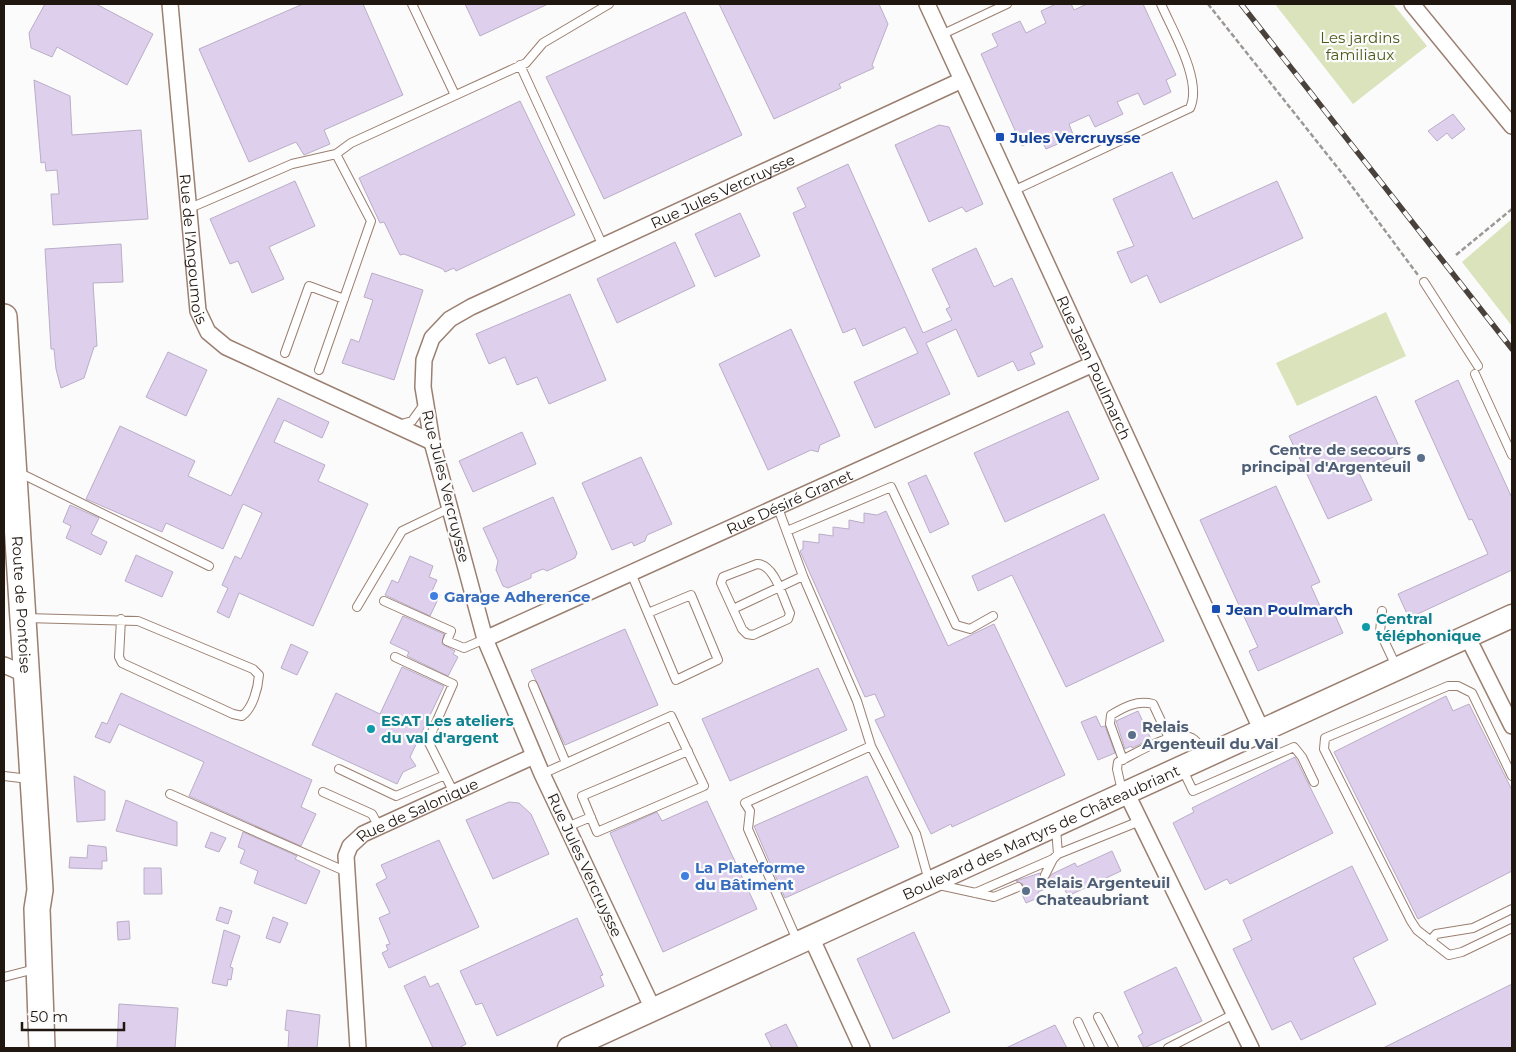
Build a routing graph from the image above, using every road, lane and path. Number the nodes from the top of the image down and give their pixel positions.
1 (170, 4) edge
2 (412, 4) edge
3 (609, 4) edge
4 (927, 4) edge
5 (1007, 4) edge
6 (1161, 4) edge
7 (1208, 4) edge
8 (1412, 4) edge
9 (941, 35) junction
10 (520, 66) junction
11 (962, 80) junction
12 (455, 95) junction
13 (1512, 126) edge
14 (336, 154) junction
15 (1013, 191) junction
16 (190, 208) junction
17 (1512, 209) edge
18 (603, 246) junction
19 (1456, 255) dead end
20 (1424, 282) joint
21 (344, 299) junction
22 (4, 318) edge
23 (285, 353) dead end
24 (1093, 364) junction
25 (319, 370) dead end
26 (425, 402) junction
27 (396, 425) junction
28 (432, 442) junction
29 (1512, 455) edge
30 (14, 470) junction
31 (452, 507) junction
32 (778, 508) junction
33 (787, 531) junction
34 (209, 566) dead end
35 (631, 573) junction
36 (804, 576) junction
37 (779, 589) junction
38 (384, 601) dead end
39 (357, 607) dead end
40 (733, 608) junction
41 (1382, 612) dead end
42 (648, 613) junction
43 (993, 616) dead end
44 (1512, 616) edge
45 (23, 618) junction
46 (121, 619) junction
47 (1467, 636) junction
48 (485, 639) junction
49 (395, 657) dead end
50 (4, 665) edge
51 (1397, 668) junction
52 (27, 675) junction
53 (533, 685) dead end
54 (1512, 726) edge
55 (1262, 731) junction
56 (1169, 738) junction
57 (870, 746) junction
58 (688, 751) junction
59 (1208, 755) junction
60 (534, 756) junction
61 (1123, 760) junction
62 (566, 763) junction
63 (1181, 766) junction
64 (338, 769) dead end
65 (542, 774) junction
66 (445, 775) junction
67 (4, 776) edge
68 (1512, 776) edge
69 (33, 778) junction
70 (1314, 782) dead end
71 (323, 792) dead end
72 (454, 793) junction
73 (1124, 793) junction
74 (170, 794) dead end
75 (591, 817) junction
76 (1140, 821) junction
77 (1055, 825) junction
78 (379, 827) junction
79 (568, 827) junction
80 (1055, 856) junction
81 (347, 872) junction
82 (1045, 875) dead end
83 (930, 883) junction
84 (1018, 887) dead end
85 (40, 890) junction
86 (975, 893) junction
87 (1512, 909) edge
88 (1512, 928) edge
89 (805, 940) junction
90 (1430, 941) junction
91 (39, 968) junction
92 (4, 977) edge
93 (653, 1009) junction
94 (1234, 1014) junction
95 (1098, 1017) dead end
96 (1078, 1022) dead end
97 (42, 1048) edge
98 (55, 1048) edge
99 (358, 1048) edge
100 (569, 1048) edge
101 (862, 1048) edge
102 (1090, 1048) edge
103 (1114, 1048) edge
104 (1168, 1048) edge
105 (1250, 1048) edge

1 - 16 street, Rue de l'Angoumois
2 - 12 lane
3 - 10 lane
4 - 9 street, Rue Jean Poulmarch
5 - 9 lane
6 - 15 lane
7 - 20 path
8 - 13 street
9 - 11 street, Rue Jean Poulmarch
10 - 12 lane
10 - 18 lane
11 - 15 street, Rue Jean Poulmarch
11 - 18 street, Rue Jules Vercruysse
12 - 14 lane
14 - 16 lane
14 - 21 lane
15 - 24 street, Rue Jean Poulmarch
16 - 27 street, Rue de l'Angoumois
17 - 19 path
18 - 26 street, Rue Jules Vercruysse
20 - 29 lane
21 - 23 lane
21 - 25 lane
22 - 30 main road, Route de Pontoise
24 - 32 street, Rue Désiré Granet
24 - 55 street, Rue Jean Poulmarch
26 - 27 lane
26 - 28 street, Rue Jules Vercruysse
27 - 28 street, Rue de l'Angoumois
28 - 31 street, Rue Jules Vercruysse
30 - 34 lane
30 - 45 main road, Route de Pontoise
31 - 39 lane
31 - 48 street, Rue Jules Vercruysse
32 - 33 lane
32 - 35 street, Rue Désiré Granet
33 - 36 lane
33 - 43 lane
35 - 42 lane
35 - 48 street, Rue Désiré Granet
36 - 37 lane
36 - 57 lane
37 - 40 lane
37 - 40 lane
37 - 40 lane
38 - 48 lane
41 - 51 lane
42 - 42 lane
44 - 47 main road, Boulevard des Martyrs de Châteaubriant
45 - 46 lane
45 - 52 main road, Route de Pontoise
46 - 46 lane
47 - 51 main road, Boulevard des Martyrs de Châteaubriant
47 - 54 street
48 - 60 street, Rue Jules Vercruysse
49 - 66 lane
50 - 52 street
51 - 55 main road, Boulevard des Martyrs de Châteaubriant
52 - 69 main road, Route de Pontoise
53 - 62 lane
55 - 59 main road, Boulevard des Martyrs de Châteaubriant
56 - 59 lane
56 - 61 lane
56 - 61 lane
57 - 83 lane
57 - 89 lane
58 - 62 lane
58 - 75 lane
58 - 75 lane
59 - 63 main road, Boulevard des Martyrs de Châteaubriant
60 - 65 street, Rue Jules Vercruysse
60 - 72 street, Rue de Salonique
61 - 73 lane
62 - 65 lane
63 - 70 lane
63 - 73 main road, Boulevard des Martyrs de Châteaubriant
64 - 66 lane
65 - 79 street, Rue Jules Vercruysse
66 - 72 lane
67 - 69 lane
68 - 90 lane
69 - 85 main road, Route de Pontoise
71 - 78 lane
72 - 78 street, Rue de Salonique
73 - 76 street
73 - 77 main road, Boulevard des Martyrs de Châteaubriant
74 - 81 lane
75 - 79 lane
76 - 80 lane
76 - 94 street
77 - 80 lane
77 - 83 main road, Boulevard des Martyrs de Châteaubriant
78 - 81 street, Rue de Salonique
79 - 93 street, Rue Jules Vercruysse
80 - 82 lane
80 - 86 lane
81 - 99 street, Rue de Salonique
83 - 86 lane
83 - 89 main road, Boulevard des Martyrs de Châteaubriant
84 - 86 lane
85 - 91 main road, Route de Pontoise
85 - 98 main road, Route de Pontoise
87 - 90 lane
88 - 90 lane
89 - 93 main road, Boulevard des Martyrs de Châteaubriant
89 - 101 street
91 - 92 lane
91 - 97 main road, Route de Pontoise
93 - 100 main road, Boulevard des Martyrs de Châteaubriant
94 - 104 lane
94 - 105 street
95 - 103 lane
96 - 102 lane

